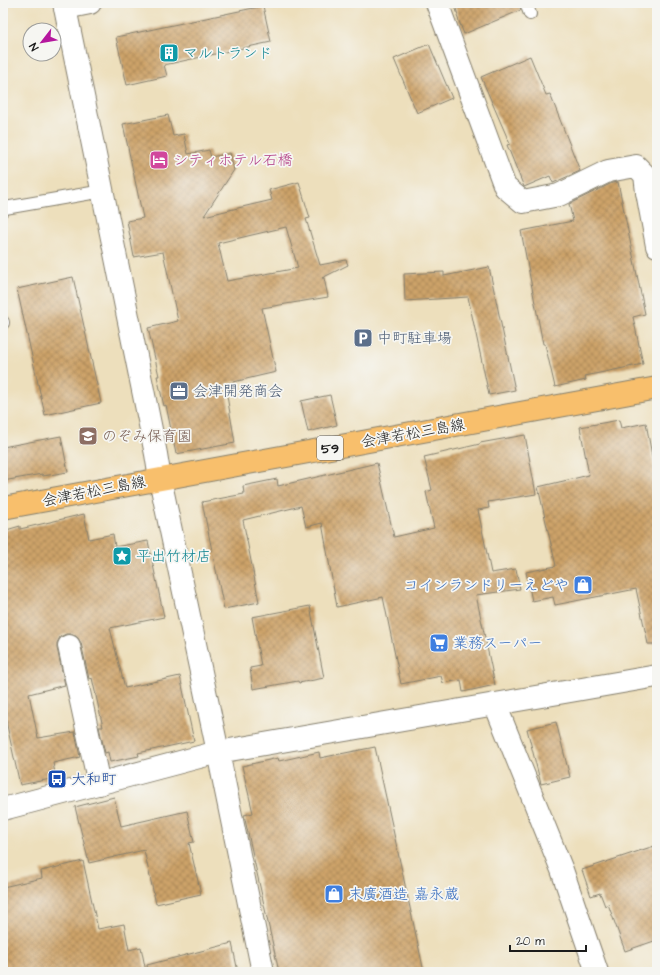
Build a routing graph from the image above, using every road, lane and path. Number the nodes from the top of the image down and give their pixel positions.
1 (90, 3) edge
2 (437, 3) edge
3 (64, 6) edge
4 (652, 189) edge
5 (103, 191) junction
6 (3, 210) edge
7 (657, 246) edge
8 (657, 388) edge
9 (160, 479) junction
10 (3, 508) edge
11 (69, 646) dead end
12 (657, 676) edge
13 (496, 704) junction
14 (218, 752) junction
15 (99, 784) junction
16 (3, 809) edge
17 (263, 972) edge
18 (597, 972) edge

1 - 3 street
2 - 4 street
3 - 5 street
4 - 7 street
5 - 6 lane
5 - 9 street
8 - 9 main road, 会津若松三島線 / 59
9 - 10 main road, 会津若松三島線 / 59
9 - 14 street
11 - 15 street
12 - 13 street
13 - 14 street
13 - 18 street
14 - 15 street
14 - 17 street
15 - 16 street

